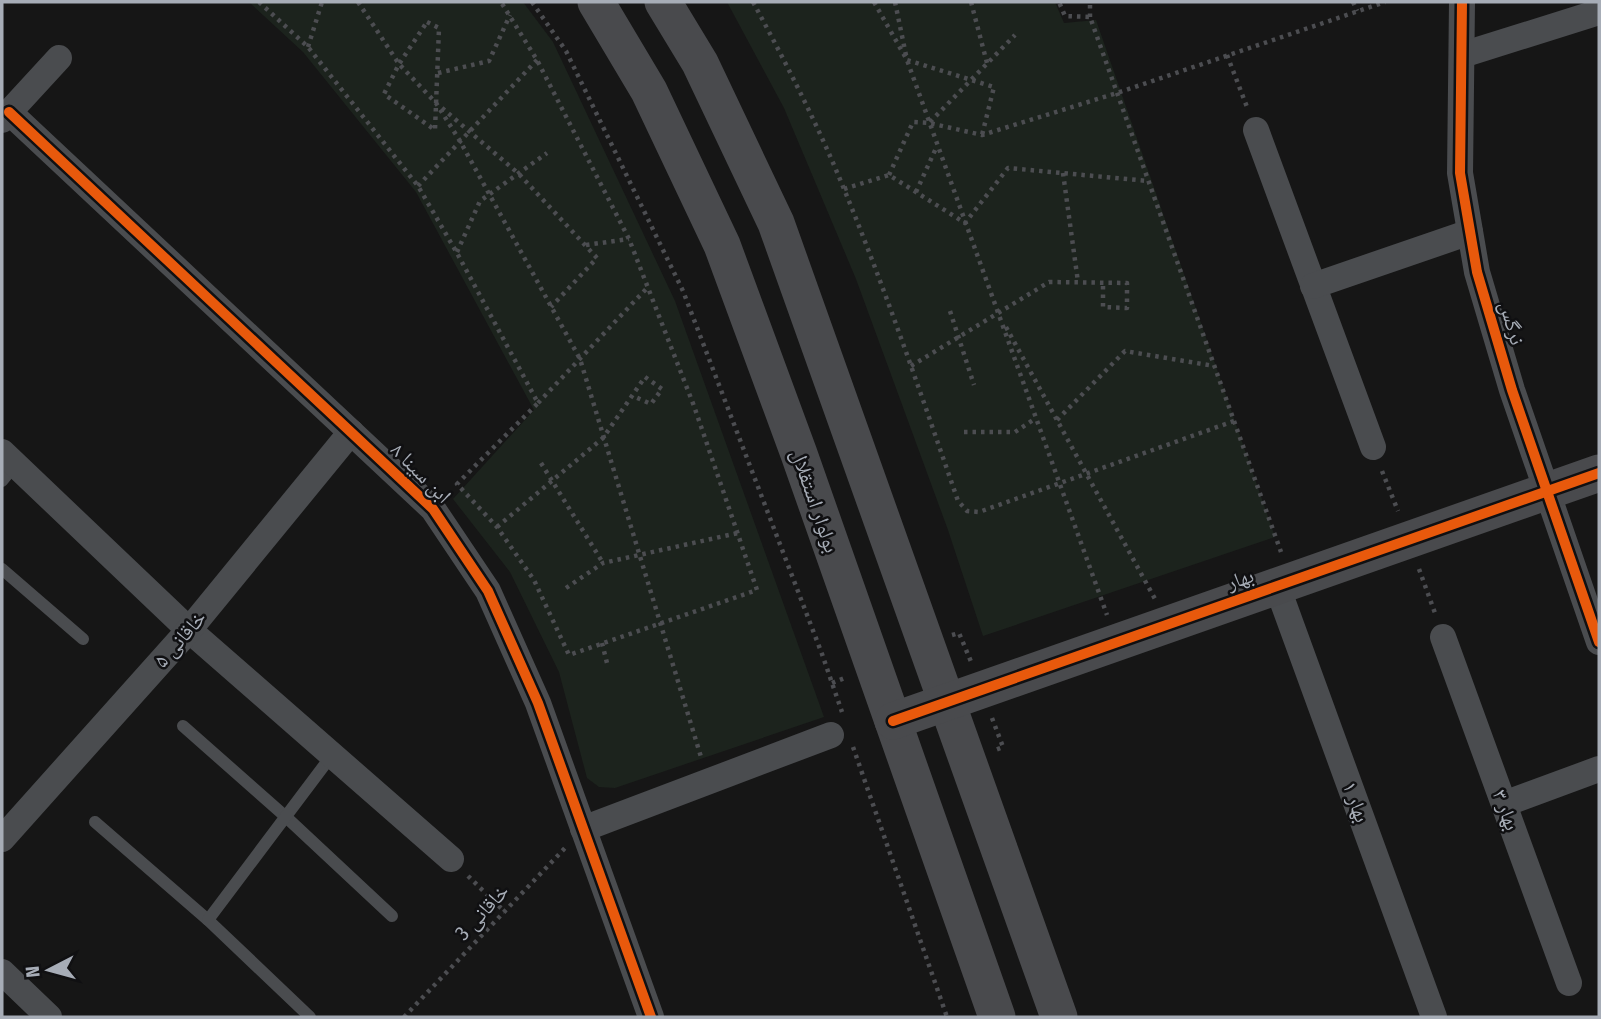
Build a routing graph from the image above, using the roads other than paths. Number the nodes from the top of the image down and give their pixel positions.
1 (596, 2) edge
2 (663, 2) edge
3 (1462, 2) edge
4 (1599, 12) edge
5 (1462, 55) junction
6 (59, 58) dead end
7 (5, 116) edge
8 (1256, 130) road end
9 (1470, 232) junction
10 (1313, 286) junction
11 (351, 432) junction
12 (1373, 447) dead end
13 (6, 466) edge
14 (1599, 473) edge
15 (1546, 492) junction
16 (2, 569) edge
17 (1284, 584) junction
18 (189, 630) junction
19 (1443, 637) dead end
20 (83, 639) dead end
21 (1599, 642) edge
22 (947, 702) junction
23 (893, 721) junction
24 (183, 726) dead end
25 (842, 732) road end
26 (332, 755) junction
27 (1599, 769) edge
28 (1504, 804) junction
29 (286, 817) junction
30 (95, 821) dead end
31 (583, 829) junction
32 (2, 839) edge
33 (451, 859) road end
34 (392, 916) dead end
35 (208, 920) junction
36 (2, 972) edge
37 (1570, 983) dead end
38 (49, 1017) edge
39 (310, 1017) edge
40 (651, 1017) edge
41 (997, 1017) edge
42 (1059, 1017) edge
43 (1434, 1017) edge

1 - 23 main road, بولوار استقلال
2 - 22 main road
3 - 5 street, نرگس
4 - 5 street
5 - 9 street, نرگس
6 - 7 street
7 - 11 street, ابن سینا ۸
8 - 10 street
9 - 10 street
9 - 15 street, نرگس
10 - 12 street
11 - 18 street, خاقانی ۵
11 - 31 street, ابن سینا ۸
13 - 18 street
14 - 15 main road, بهار
15 - 17 main road, بهار
15 - 21 street, نرگس
16 - 20 lane
17 - 22 main road, بهار
17 - 43 street, بهار ۱
18 - 26 street
18 - 32 street, خاقانی ۵
19 - 28 street, بهار ۳
22 - 23 main road, بهار
22 - 42 main road
23 - 41 main road, بولوار استقلال
24 - 29 lane
25 - 31 street
26 - 29 lane
26 - 33 street
27 - 28 street
28 - 37 street, بهار ۳
29 - 34 lane
29 - 35 lane
30 - 35 lane
31 - 40 street, ابن سینا ۸
35 - 39 lane
36 - 38 street

